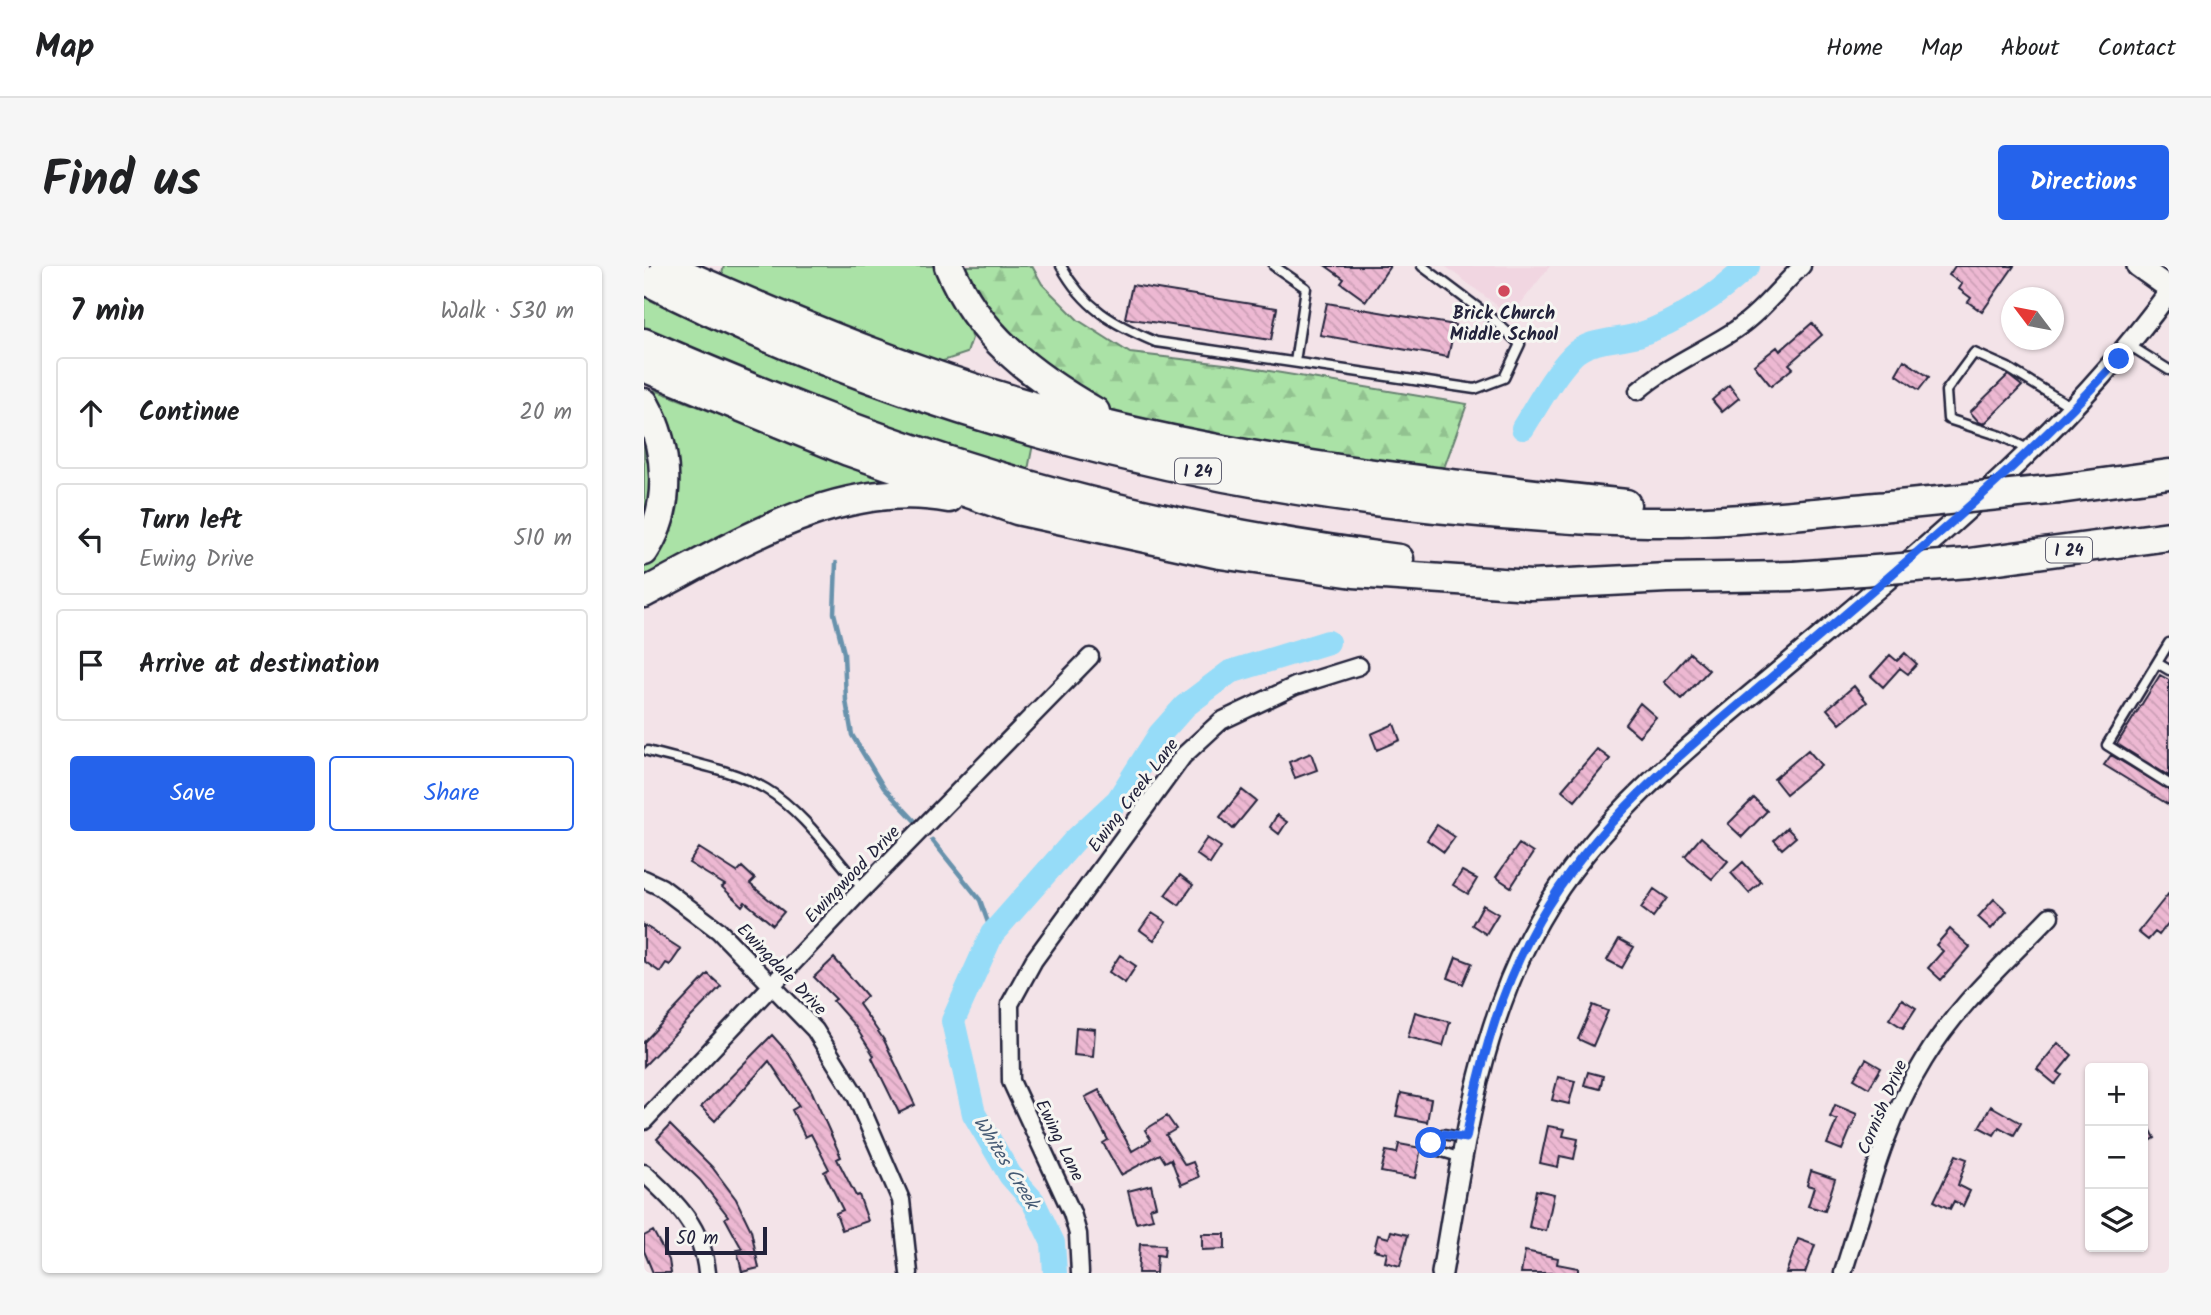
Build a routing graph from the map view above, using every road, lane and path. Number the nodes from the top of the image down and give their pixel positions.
1 (665, 266) edge
2 (949, 266) edge
3 (1061, 266) edge
4 (1274, 266) edge
5 (1422, 266) edge
6 (1802, 266) edge
7 (2138, 266) edge
8 (644, 279) edge
9 (2169, 290) edge
10 (644, 343) edge
11 (2129, 345) junction
12 (1296, 362) junction
13 (644, 368) edge
14 (2169, 370) edge
15 (1638, 391) dead end
16 (644, 403) edge
17 (2073, 408) junction
18 (1125, 429) junction
19 (2030, 450) junction
20 (2169, 474) edge
21 (1017, 510) junction
22 (1782, 516) junction
23 (2169, 536) edge
24 (644, 551) edge
25 (1667, 578) junction
26 (644, 593) edge
27 (2169, 643) edge
28 (1090, 657) dead end
29 (2157, 663) junction
30 (1359, 666) dead end
31 (2169, 670) edge
32 (648, 751) dead end
33 (2169, 784) edge
34 (644, 879) edge
35 (863, 889) junction
36 (2050, 916) dead end
37 (773, 985) junction
38 (1008, 1024) joint
39 (644, 1121) edge
40 (1466, 1138) junction
41 (1462, 1158) junction
42 (644, 1173) edge
43 (707, 1273) edge
44 (909, 1273) edge
45 (1080, 1273) edge
46 (1441, 1273) edge
47 (1843, 1273) edge

1 - 18 highway
2 - 18 highway
3 - 12 lane
4 - 12 lane
5 - 12 lane
6 - 15 street
7 - 9 main road
8 - 22 highway, I 24
9 - 11 street
10 - 25 highway, I 24
11 - 14 lane
11 - 17 street
13 - 21 highway
16 - 24 highway
17 - 19 street
17 - 19 lane
18 - 22 highway
19 - 40 street
20 - 22 highway, I 24, bridge
21 - 25 highway
21 - 26 highway
23 - 25 highway, I 24, bridge
27 - 29 lane
28 - 35 street, Ewingwood Drive
29 - 31 lane
29 - 33 lane
30 - 38 street, Ewing Creek Lane
32 - 35 lane
34 - 37 street, Ewingdale Drive
35 - 37 street, Ewingwood Drive
36 - 47 street, Cornish Drive
37 - 39 street, Ewingwood Drive
37 - 44 street, Ewingdale Drive
38 - 45 street, Ewing Lane
40 - 41 street
40 - 41 lane
41 - 46 street
42 - 43 street

